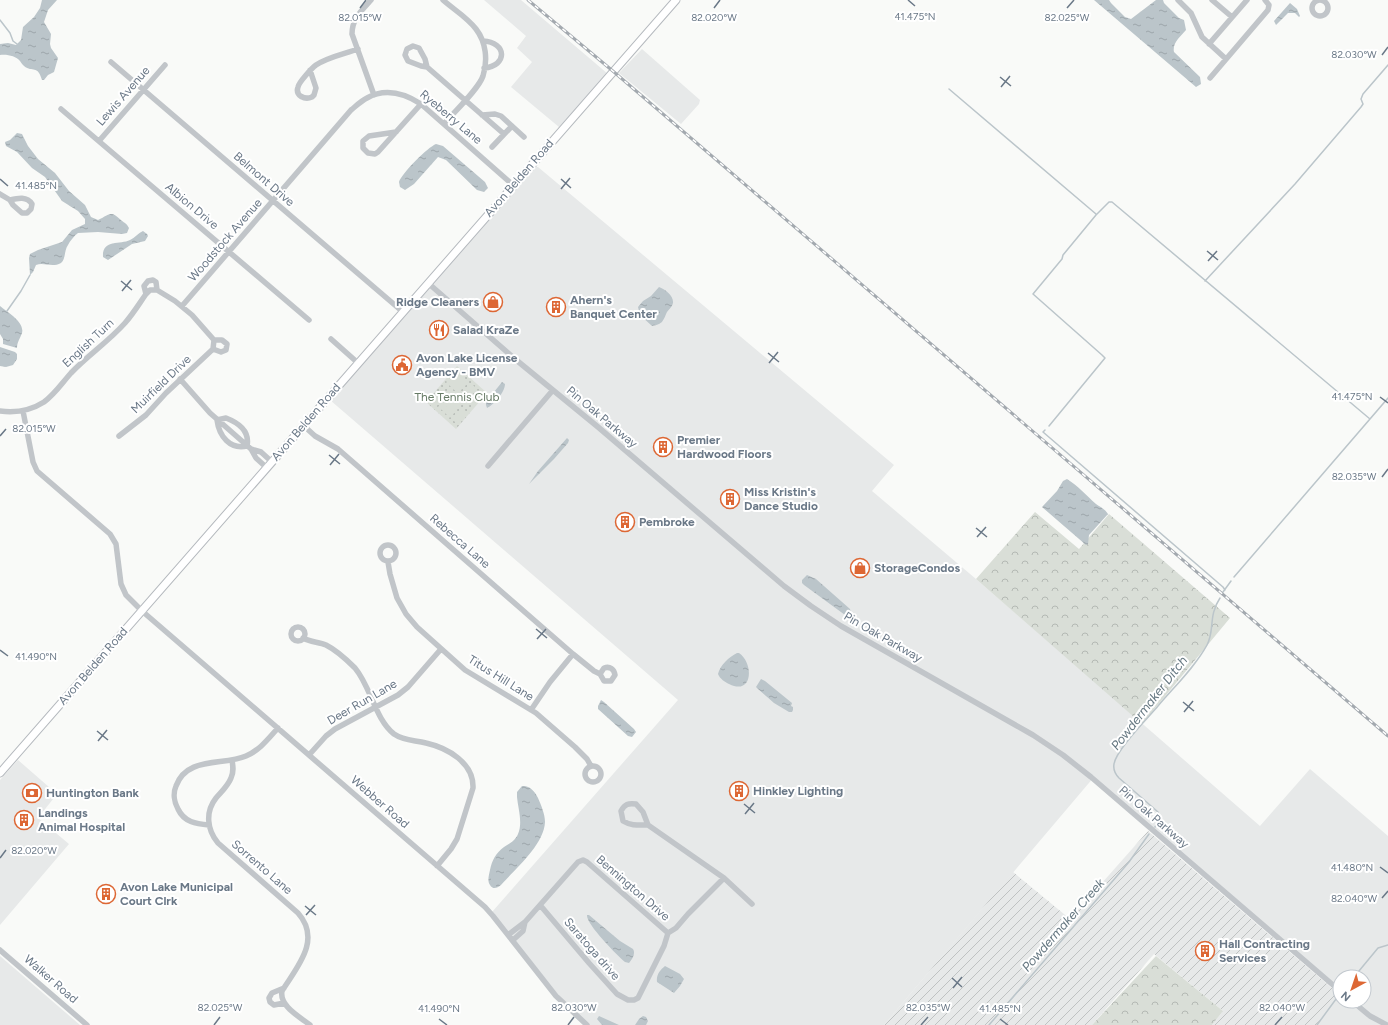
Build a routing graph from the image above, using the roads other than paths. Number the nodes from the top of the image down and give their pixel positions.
1 (371, 0) edge
2 (443, 0) edge
3 (676, 0) edge
4 (1178, 0) edge
5 (1212, 0) edge
6 (1247, 0) edge
7 (1265, 0) edge
8 (1232, 17) junction
9 (483, 41) junction
10 (1209, 44) junction
11 (358, 49) junction
12 (1226, 59) junction
13 (111, 62) dead end
14 (165, 64) dead end
15 (427, 66) dead end
16 (484, 68) junction
17 (310, 70) junction
18 (1210, 78) dead end
19 (143, 89) junction
20 (374, 95) junction
21 (465, 100) junction
22 (421, 104) junction
23 (61, 109) dead end
24 (482, 115) junction
25 (444, 124) junction
26 (512, 126) junction
27 (396, 132) junction
28 (504, 134) junction
29 (524, 137) dead end
30 (99, 141) junction
31 (492, 147) dead end
32 (316, 151) joint
33 (513, 185) junction
34 (0, 194) edge
35 (10, 200) dead end
36 (273, 201) junction
37 (229, 252) junction
38 (428, 283) junction
39 (157, 290) junction
40 (146, 294) junction
41 (182, 306) junction
42 (402, 312) junction
43 (308, 320) dead end
44 (330, 339) dead end
45 (358, 363) junction
46 (180, 379) junction
47 (553, 390) junction
48 (0, 411) edge
49 (23, 411) junction
50 (217, 420) junction
51 (304, 426) junction
52 (119, 436) dead end
53 (249, 448) junction
54 (272, 462) junction
55 (488, 466) dead end
56 (267, 468) junction
57 (388, 562) dead end
58 (142, 611) junction
59 (303, 638) dead end
60 (441, 649) junction
61 (573, 654) junction
62 (600, 674) dead end
63 (376, 707) junction
64 (531, 710) junction
65 (278, 728) junction
66 (309, 755) junction
67 (232, 760) junction
68 (591, 766) dead end
69 (0, 773) edge
70 (209, 825) junction
71 (648, 825) junction
72 (437, 866) junction
73 (724, 878) junction
74 (752, 904) dead end
75 (540, 905) junction
76 (525, 922) junction
77 (668, 932) junction
78 (508, 935) junction
79 (513, 940) junction
80 (0, 950) edge
81 (1332, 984) edge
82 (284, 988) junction
83 (284, 1003) junction
84 (1362, 1009) edge
85 (87, 1025) edge
86 (310, 1025) edge
87 (587, 1025) edge
88 (1387, 1025) edge

1 - 11 street
2 - 9 street
3 - 33 main road, Avon Belden Road
4 - 10 street
5 - 8 street
6 - 8 street
7 - 12 street
8 - 10 street
9 - 16 street
9 - 16 street
10 - 12 street
11 - 17 street
11 - 20 street
12 - 18 street
13 - 19 street, Belmont Drive
14 - 19 street, Lewis Avenue
15 - 21 street
16 - 21 street
17 - 17 street
19 - 30 street, Lewis Avenue
19 - 36 street, Belmont Drive
20 - 22 street, Ryeberry Lane
20 - 32 street, Ryeberry Lane
21 - 24 street
21 - 25 street
22 - 25 street, Ryeberry Lane
22 - 27 street
23 - 30 street, Albion Drive
24 - 26 street
24 - 28 street
25 - 33 street, Ryeberry Lane
26 - 28 street
26 - 29 street
27 - 27 street
28 - 31 street
30 - 37 street, Albion Drive
32 - 36 street, Woodstock Avenue
33 - 38 main road, Avon Belden Road
34 - 35 street
36 - 37 street, Woodstock Avenue
36 - 42 street, Belmont Drive
37 - 41 street, Woodstock Avenue
37 - 43 street, Albion Drive
38 - 42 main road, Avon Belden Road
38 - 47 street, Pin Oak Parkway
39 - 40 street
39 - 40 street, English Turn
39 - 41 street
40 - 49 street, English Turn
41 - 46 street, Muirfield Drive
42 - 45 main road, Avon Belden Road
44 - 45 street
45 - 51 main road, Avon Belden Road
46 - 50 street
46 - 52 street, Muirfield Drive
47 - 55 street
47 - 81 street, Pin Oak Parkway
48 - 49 street, English Turn
49 - 58 street, Webber Road
50 - 53 street
50 - 53 street
50 - 53 street
51 - 54 main road, Avon Belden Road
51 - 61 street, Rebecca Lane
53 - 54 street
53 - 56 street
54 - 56 main road, Avon Belden Road
56 - 58 main road, Avon Belden Road
57 - 60 street, Titus Hill Lane
58 - 65 street, Webber Road
58 - 69 main road, Avon Belden Road
59 - 63 street
60 - 63 street, Deer Run Lane
60 - 64 street, Titus Hill Lane
61 - 62 street, Rebecca Lane
61 - 64 street
63 - 66 street, Deer Run Lane
63 - 72 street
64 - 68 street, Titus Hill Lane
65 - 66 street, Webber Road
65 - 67 street
66 - 72 street, Webber Road
67 - 70 street
67 - 70 street
70 - 82 street, Sorrento Lane
71 - 71 street
71 - 73 street
72 - 78 street, Webber Road
73 - 74 street
73 - 77 street
75 - 76 street
75 - 77 street, Bennington Drive
75 - 77 street, Saratoga drive
76 - 78 street
76 - 79 street
78 - 79 street, Webber Road
79 - 87 street, Webber Road
80 - 85 street, Walker Road
82 - 83 street, Sorrento Lane
82 - 83 street, Sorrento Lane
83 - 86 street, Sorrento Lane
84 - 88 street

